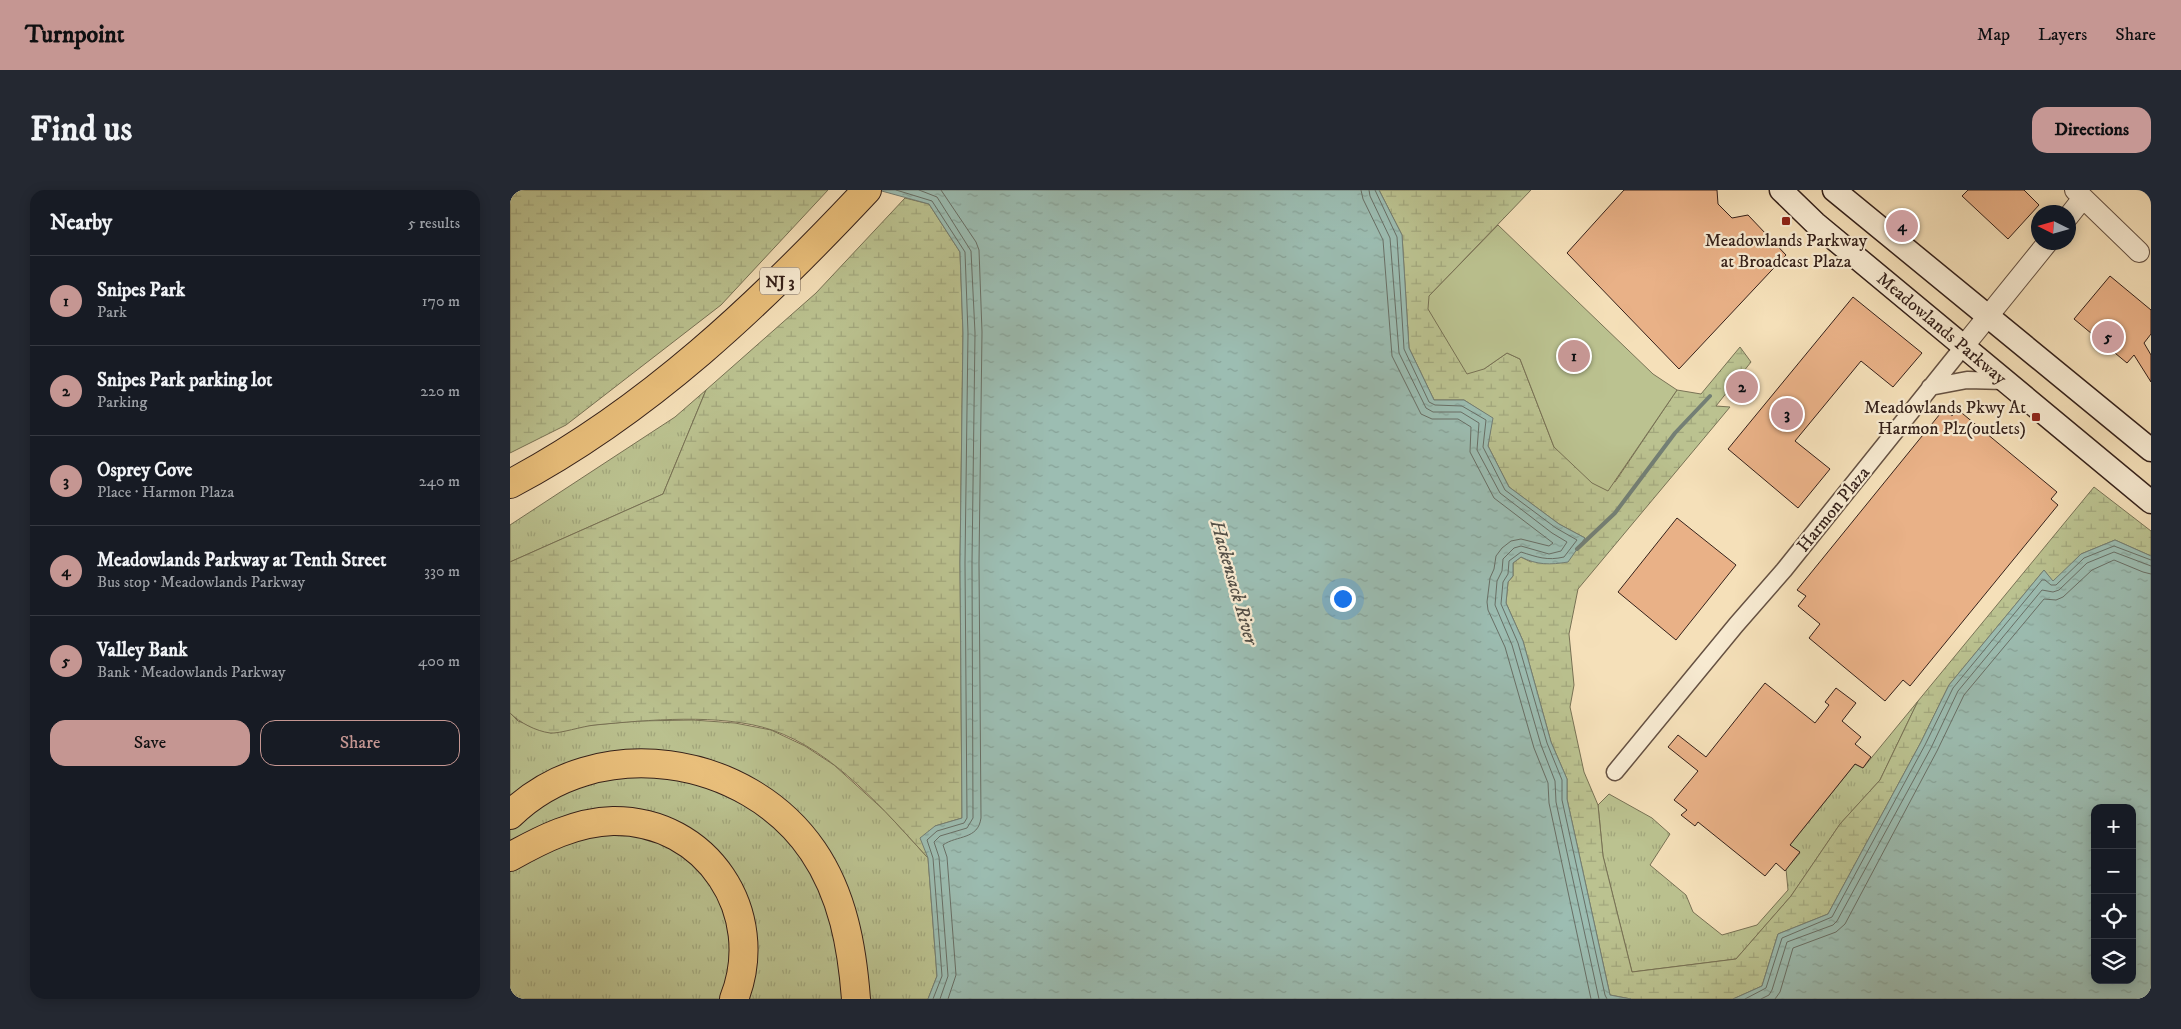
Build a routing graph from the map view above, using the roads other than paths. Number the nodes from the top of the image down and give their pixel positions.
1 (867, 190) edge
2 (1781, 190) edge
3 (1834, 190) edge
4 (2079, 194) edge
5 (2042, 250) edge
6 (2139, 252) dead end
7 (1988, 316) junction
8 (1963, 347) junction
9 (2005, 381) junction
10 (1930, 388) junction
11 (2151, 450) edge
12 (510, 484) edge
13 (2151, 502) edge
14 (1615, 772) dead end
15 (510, 815) edge
16 (510, 857) edge
17 (734, 999) edge
18 (856, 999) edge

1 - 12 highway, NJ 3
2 - 8 main road, Meadowlands Parkway
3 - 7 main road
4 - 6 street
5 - 7 street, Harmon Plaza
7 - 8 street, Harmon Plaza
7 - 11 main road
8 - 9 main road, Meadowlands Parkway
8 - 10 street, Harmon Plaza
9 - 10 street
9 - 13 main road, Meadowlands Parkway
10 - 14 street, Harmon Plaza
15 - 18 highway
16 - 17 highway

